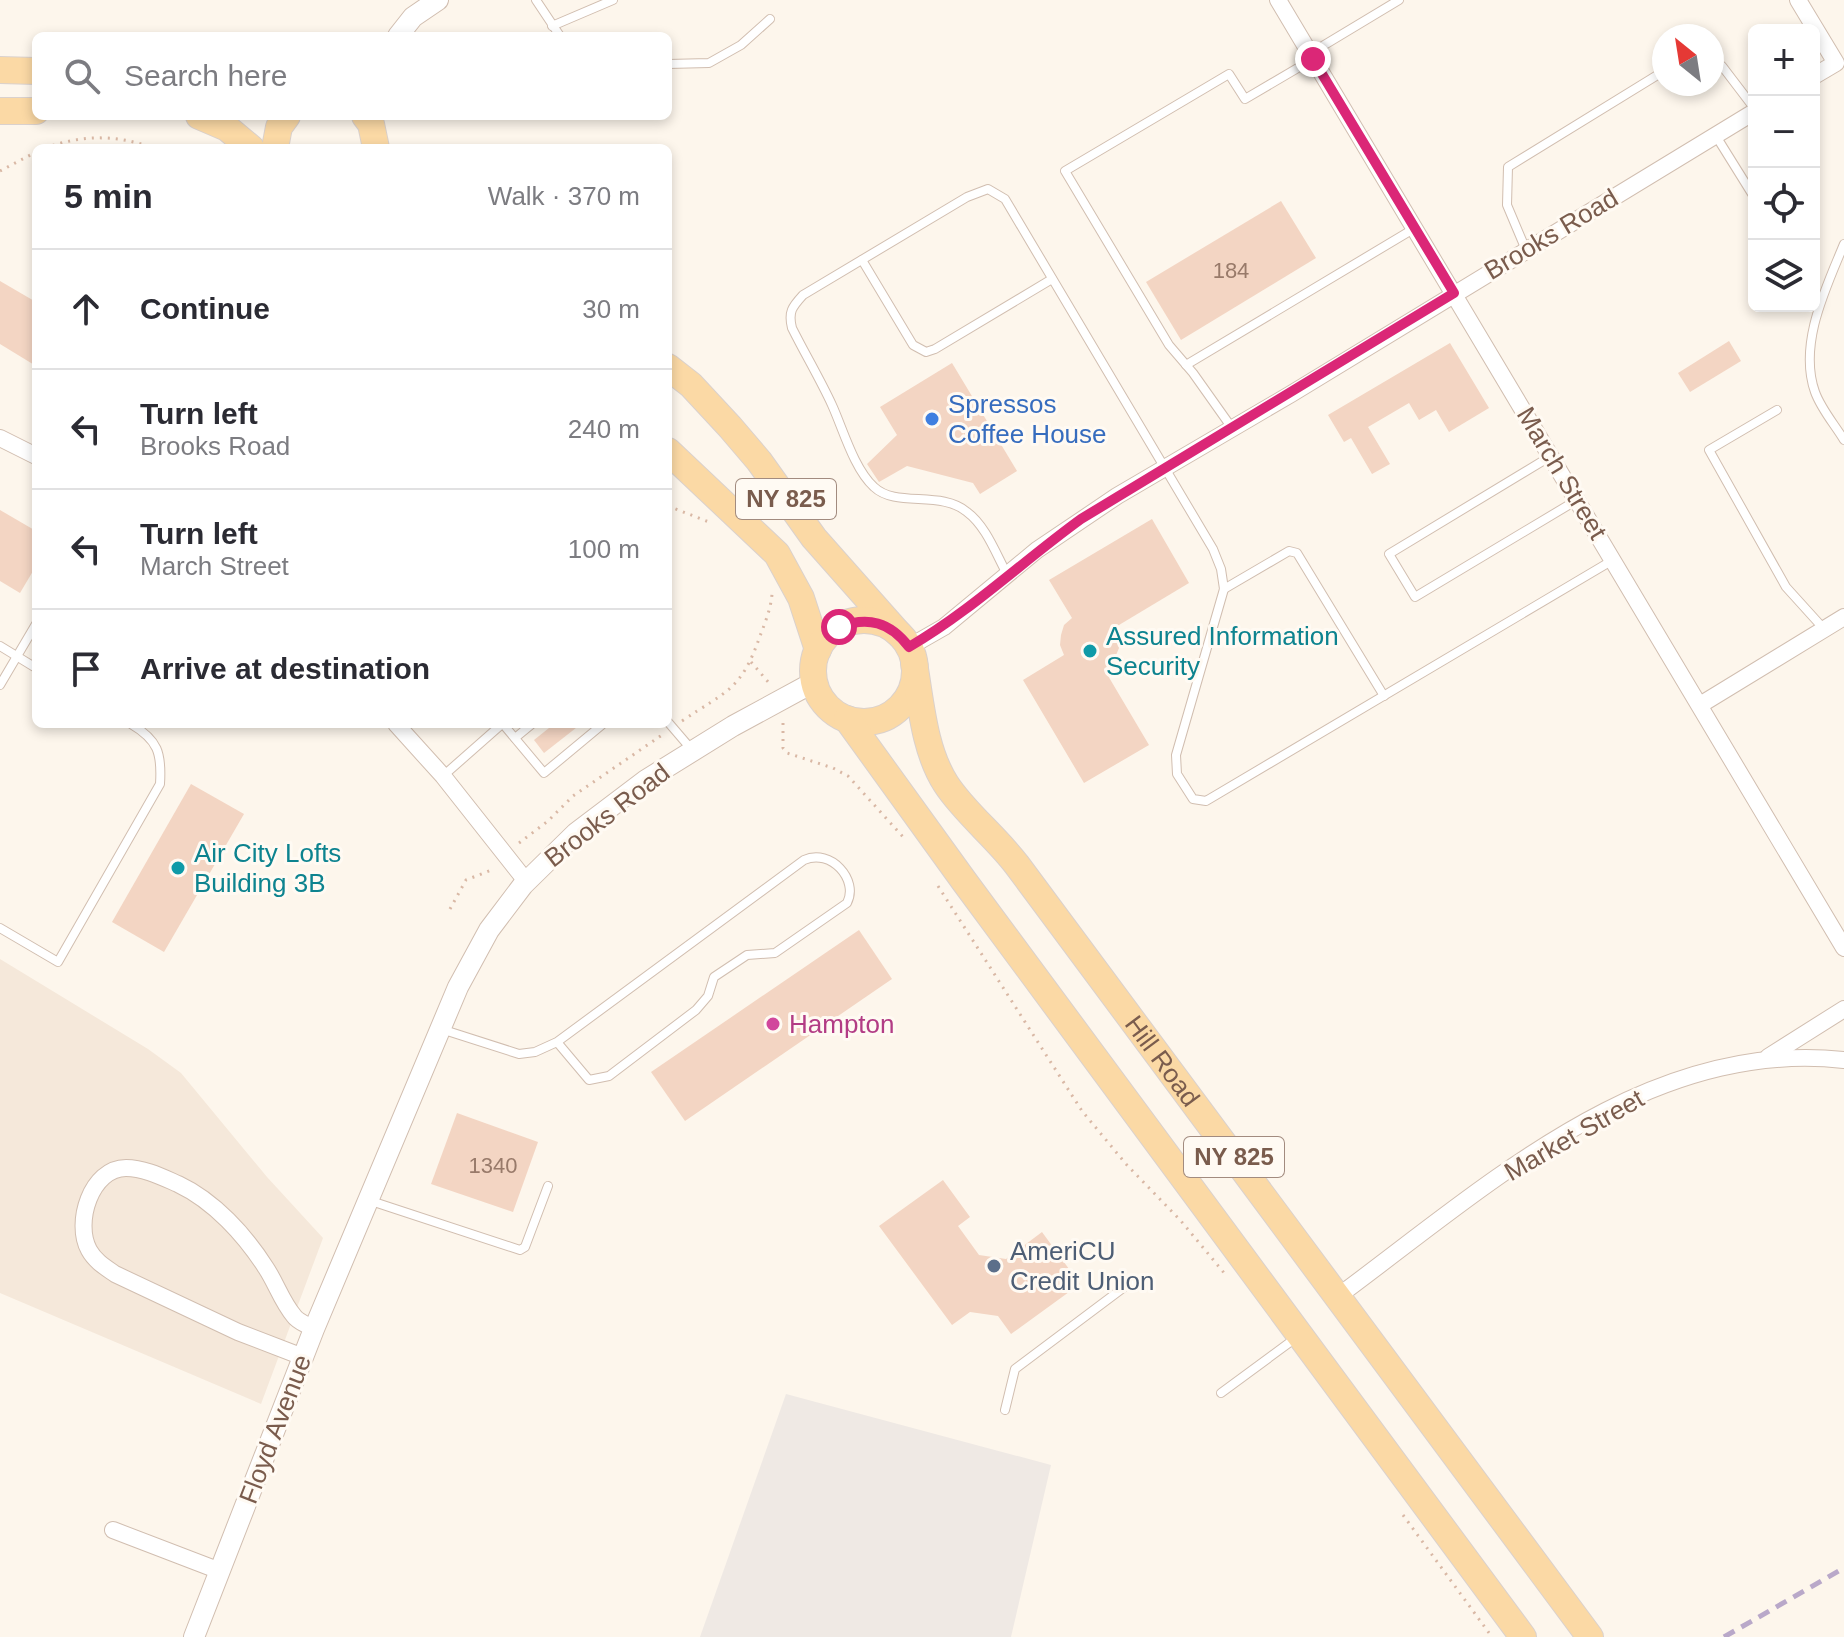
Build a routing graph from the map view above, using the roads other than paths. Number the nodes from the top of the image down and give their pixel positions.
1 (438, 0) edge
2 (536, 0) edge
3 (613, 0) edge
4 (1278, 0) edge
5 (1399, 0) edge
6 (1798, 0) edge
7 (770, 19) dead end
8 (401, 32) edge
9 (556, 32) edge
10 (1311, 56) junction
11 (1840, 59) edge
12 (672, 64) edge
13 (1724, 69) edge
14 (0, 70) edge
15 (32, 71) edge
16 (1820, 72) edge
17 (1652, 78) edge
18 (1748, 102) edge
19 (0, 111) edge
20 (32, 111) edge
21 (1748, 114) edge
22 (208, 120) edge
23 (284, 120) edge
24 (1716, 135) junction
25 (246, 144) edge
26 (276, 144) edge
27 (1748, 187) edge
28 (1415, 228) junction
29 (1844, 244) edge
30 (1526, 250) junction
31 (862, 260) junction
32 (1052, 279) junction
33 (1454, 293) junction
34 (1186, 365) junction
35 (672, 370) edge
36 (1777, 410) dead end
37 (1232, 428) junction
38 (0, 438) edge
39 (1844, 440) edge
40 (32, 454) edge
41 (672, 455) edge
42 (1551, 456) junction
43 (1165, 467) junction
44 (1578, 500) junction
45 (1614, 560) junction
46 (1008, 576) junction
47 (1224, 589) junction
48 (1844, 617) edge
49 (1824, 629) junction
50 (32, 631) edge
51 (0, 646) edge
52 (908, 648) junction
53 (818, 650) junction
54 (17, 656) junction
55 (32, 665) edge
56 (814, 682) junction
57 (0, 685) edge
58 (1384, 696) junction
59 (1700, 705) junction
60 (847, 719) junction
61 (672, 727) edge
62 (137, 728) edge
63 (400, 728) edge
64 (497, 728) edge
65 (506, 728) edge
66 (527, 728) edge
67 (598, 728) edge
68 (515, 738) junction
69 (692, 751) junction
70 (443, 776) junction
71 (526, 881) junction
72 (0, 928) edge
73 (1844, 948) edge
74 (1844, 1009) edge
75 (441, 1029) junction
76 (557, 1042) junction
77 (1763, 1060) junction
78 (1844, 1060) edge
79 (548, 1186) dead end
80 (370, 1200) junction
81 (361, 1224) joint
82 (1135, 1279) dead end
83 (1337, 1297) junction
84 (314, 1329) junction
85 (1300, 1335) junction
86 (303, 1357) junction
87 (1221, 1393) dead end
88 (1005, 1410) dead end
89 (113, 1530) dead end
90 (220, 1571) junction
91 (194, 1637) edge
92 (1523, 1637) edge
93 (1590, 1637) edge

1 - 8 street
2 - 9 lane
3 - 9 lane
4 - 10 street, March Street
5 - 10 lane
6 - 11 street
7 - 12 lane
10 - 28 street, March Street
10 - 34 lane
11 - 16 street
13 - 18 lane
14 - 15 main road
17 - 30 lane
19 - 20 main road
21 - 24 street, Brooks Road
22 - 25 main road
23 - 26 main road
24 - 27 lane
24 - 30 street, Brooks Road
28 - 33 street, March Street
28 - 34 lane
29 - 39 lane
30 - 33 street, Brooks Road
31 - 32 lane
31 - 32 lane
31 - 46 lane
32 - 43 lane
33 - 37 street, Brooks Road
33 - 42 street, March Street
34 - 37 lane
35 - 52 main road, NY 825
36 - 49 lane
37 - 43 street, Brooks Road
38 - 40 street
41 - 53 main road, NY 825
42 - 44 street, March Street
42 - 44 lane
43 - 46 street, Brooks Road
43 - 47 lane
44 - 45 street, March Street
45 - 58 lane
45 - 59 street, March Street
46 - 52 street, Brooks Road
47 - 58 lane
47 - 58 lane
48 - 49 street
49 - 59 street
50 - 54 lane
51 - 54 lane
52 - 53 main road
52 - 60 main road
52 - 83 main road, Hill Road / NY 825
53 - 56 main road, NY 825
54 - 55 lane
54 - 57 lane
56 - 60 main road, NY 825
56 - 69 street, Brooks Road
59 - 73 street, March Street
60 - 85 main road, Hill Road / NY 825
61 - 69 lane
62 - 72 lane
63 - 70 street
64 - 70 lane
65 - 68 lane
66 - 68 lane
67 - 68 lane
69 - 71 street, Brooks Road
70 - 71 street
71 - 75 street, Brooks Road
74 - 77 street
75 - 76 lane
75 - 80 street, Brooks Road
76 - 76 lane
77 - 78 street, Market Street
77 - 83 street, Market Street
79 - 80 lane
80 - 81 street, Brooks Road
81 - 84 street, Floyd Avenue
82 - 88 lane
83 - 93 main road, Hill Road / NY 825
84 - 86 street, Floyd Avenue
84 - 86 street
85 - 87 lane
85 - 92 main road, Hill Road / NY 825
86 - 90 street, Floyd Avenue
89 - 90 street
90 - 91 street, Floyd Avenue

